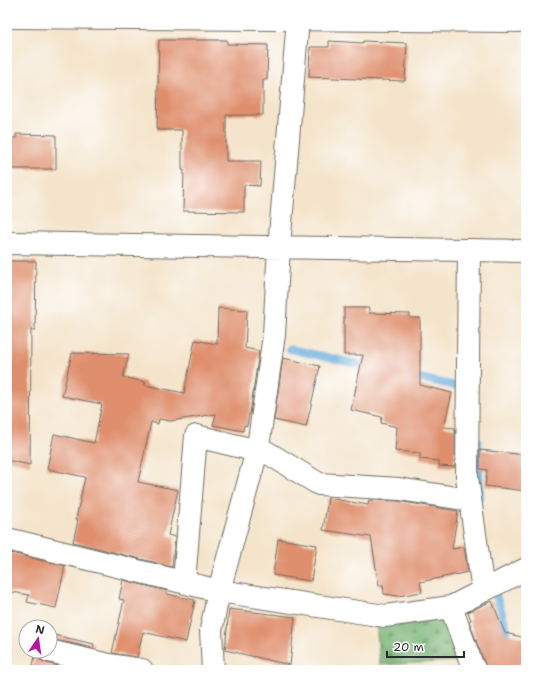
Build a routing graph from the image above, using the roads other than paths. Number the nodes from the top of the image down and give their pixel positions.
1 (298, 13) edge
2 (7, 17) edge
3 (526, 21) edge
4 (7, 243) edge
5 (279, 247) junction
6 (469, 250) junction
7 (526, 251) edge
8 (258, 449) junction
9 (470, 500) junction
10 (7, 539) edge
11 (526, 569) edge
12 (184, 582) junction
13 (219, 591) junction
14 (483, 591) junction
15 (451, 607) junction
16 (58, 653) edge
17 (142, 670) edge
18 (213, 670) edge
19 (475, 670) edge

1 - 2 street
1 - 3 street
1 - 5 street
4 - 5 street
5 - 6 street
5 - 8 street
6 - 7 street
6 - 9 street
8 - 9 street
8 - 12 street
8 - 13 street
9 - 14 street
10 - 12 street
11 - 14 street
12 - 13 street
13 - 15 street
13 - 18 street
14 - 15 street
15 - 19 street
16 - 17 street

